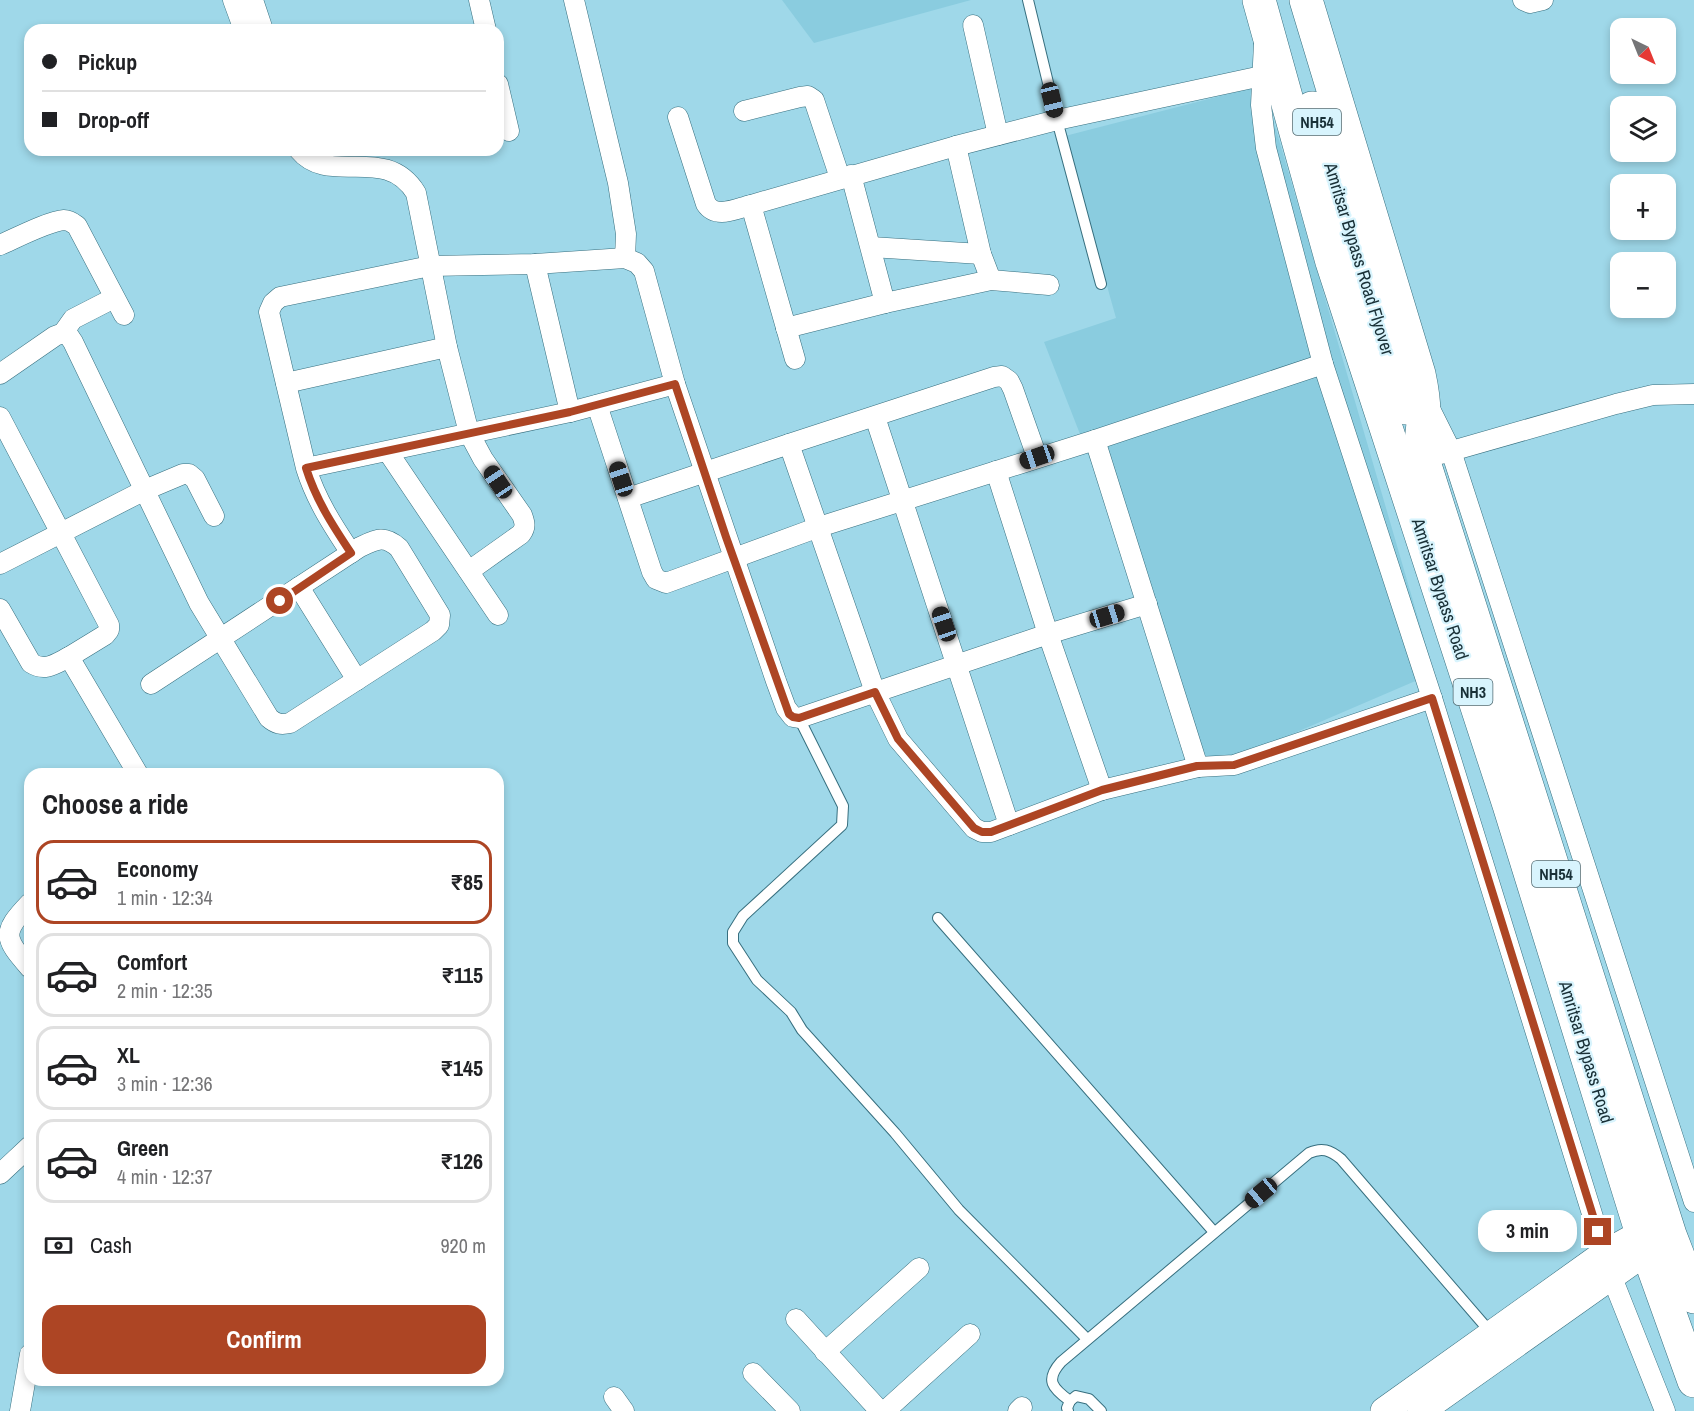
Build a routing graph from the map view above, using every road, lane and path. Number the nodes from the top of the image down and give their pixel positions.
1 (233, 0) edge
2 (253, 0) edge
3 (479, 0) edge
4 (574, 0) edge
5 (1028, 0) edge
6 (1306, 0) edge
7 (1523, 0) edge
8 (1543, 0) edge
9 (1268, 7) edge
10 (242, 24) edge
11 (261, 24) edge
12 (485, 24) edge
13 (973, 25) dead end
14 (1270, 74) junction
15 (504, 110) edge
16 (744, 111) dead end
17 (678, 117) dead end
18 (1057, 120) junction
19 (509, 131) dead end
20 (998, 135) junction
21 (956, 146) junction
22 (304, 156) edge
23 (845, 177) junction
24 (751, 205) junction
25 (0, 245) edge
26 (871, 246) junction
27 (981, 254) junction
28 (625, 258) junction
29 (536, 264) junction
30 (430, 266) junction
31 (991, 280) junction
32 (1101, 284) dead end
33 (1049, 285) dead end
34 (114, 297) junction
35 (885, 303) junction
36 (124, 315) dead end
37 (786, 328) junction
38 (63, 333) junction
39 (447, 347) junction
40 (795, 358) dead end
41 (1323, 364) junction
42 (0, 374) edge
43 (286, 383) junction
44 (675, 384) junction
45 (1694, 394) edge
46 (597, 405) junction
47 (570, 412) junction
48 (0, 417) edge
49 (875, 417) junction
50 (469, 433) junction
51 (1095, 440) junction
52 (789, 444) junction
53 (388, 452) junction
54 (1431, 453) junction
55 (1037, 457) junction
56 (306, 468) junction
57 (996, 471) junction
58 (704, 472) junction
59 (145, 490) junction
60 (628, 498) junction
61 (903, 501) junction
62 (214, 516) dead end
63 (819, 527) junction
64 (62, 533) junction
65 (351, 553) junction
66 (734, 559) junction
67 (0, 564) edge
68 (469, 571) junction
69 (299, 587) junction
70 (1147, 604) junction
71 (0, 609) edge
72 (498, 615) dead end
73 (1048, 634) junction
74 (220, 640) junction
75 (69, 657) junction
76 (958, 665) junction
77 (357, 680) junction
78 (152, 684) dead end
79 (875, 692) junction
80 (1432, 698) junction
81 (799, 718) junction
82 (1197, 766) junction
83 (134, 768) edge
84 (1102, 790) junction
85 (1009, 825) junction
86 (24, 910) edge
87 (938, 918) dead end
88 (24, 961) edge
89 (24, 1152) edge
90 (0, 1174) edge
91 (1694, 1202) edge
92 (1214, 1232) junction
93 (1656, 1235) junction
94 (1608, 1264) junction
95 (919, 1268) dead end
96 (1694, 1297) edge
97 (796, 1319) dead end
98 (970, 1334) dead end
99 (1492, 1334) junction
100 (1087, 1339) junction
101 (825, 1352) junction
102 (753, 1373) dead end
103 (1694, 1381) edge
104 (24, 1386) edge
105 (1069, 1406) edge
106 (20, 1411) edge
107 (790, 1411) edge
108 (880, 1411) edge
109 (885, 1411) edge
110 (1101, 1411) edge
111 (1384, 1411) edge
112 (1421, 1411) edge
113 (1665, 1411) edge

1 - 10 street
2 - 11 street
3 - 12 street
4 - 28 street
5 - 18 lane
6 - 54 highway, Amritsar Bypass Road
7 - 8 street
9 - 14 highway, Amritsar Bypass Road / NH3
9 - 54 highway, Amritsar Bypass Road Flyover / NH54
13 - 20 street
14 - 18 street
14 - 41 street
14 - 93 highway, Amritsar Bypass Road / NH3
15 - 19 street
16 - 23 street
17 - 24 street
18 - 20 street
18 - 32 lane
20 - 21 street
21 - 23 street
21 - 27 street
22 - 30 street
23 - 24 street
23 - 26 street
24 - 37 street
25 - 34 street
26 - 27 street
26 - 35 street
27 - 31 street
28 - 29 street
28 - 44 street
29 - 30 street
29 - 47 street
30 - 39 street
30 - 43 street
31 - 33 street
31 - 35 street
34 - 36 street
34 - 38 street
35 - 37 street
37 - 40 street
38 - 42 street
38 - 59 street
39 - 43 street
39 - 50 street
41 - 51 street
41 - 80 street
43 - 56 street
44 - 46 street
44 - 58 street
45 - 54 street
46 - 47 street
46 - 60 street
47 - 50 street
48 - 64 street
49 - 52 street
49 - 55 street
49 - 61 street
50 - 53 street
50 - 68 street
51 - 55 street
51 - 70 street
52 - 58 street
52 - 63 street
53 - 56 street
53 - 68 street
54 - 91 street
54 - 93 highway, Amritsar Bypass Road / NH54
55 - 57 street
56 - 65 street
57 - 61 street
57 - 73 street
58 - 60 street
58 - 66 street
59 - 62 street
59 - 64 street
59 - 74 street
60 - 66 street
61 - 63 street
61 - 76 street
63 - 66 street
63 - 79 street
64 - 67 street
64 - 75 street
65 - 69 street
65 - 77 street
66 - 81 street
68 - 72 street
69 - 74 street
69 - 77 street
70 - 73 street
70 - 82 street
71 - 75 street
73 - 76 street
73 - 84 street
74 - 77 street
74 - 78 street
75 - 83 street
76 - 79 street
76 - 85 street
79 - 81 street
79 - 85 street
80 - 82 street
80 - 94 street
81 - 100 lane
82 - 84 street
84 - 85 street
86 - 88 street
87 - 92 lane
89 - 90 street
92 - 99 lane
92 - 100 lane
93 - 94 street
93 - 96 highway, Amritsar Bypass Road / NH54
93 - 103 highway, Amritsar Bypass Road / NH3
94 - 99 street
94 - 112 street
94 - 113 street
95 - 101 street
97 - 101 street
98 - 109 street
99 - 111 street
100 - 105 lane
101 - 108 street
102 - 107 street
104 - 106 street
105 - 110 lane

